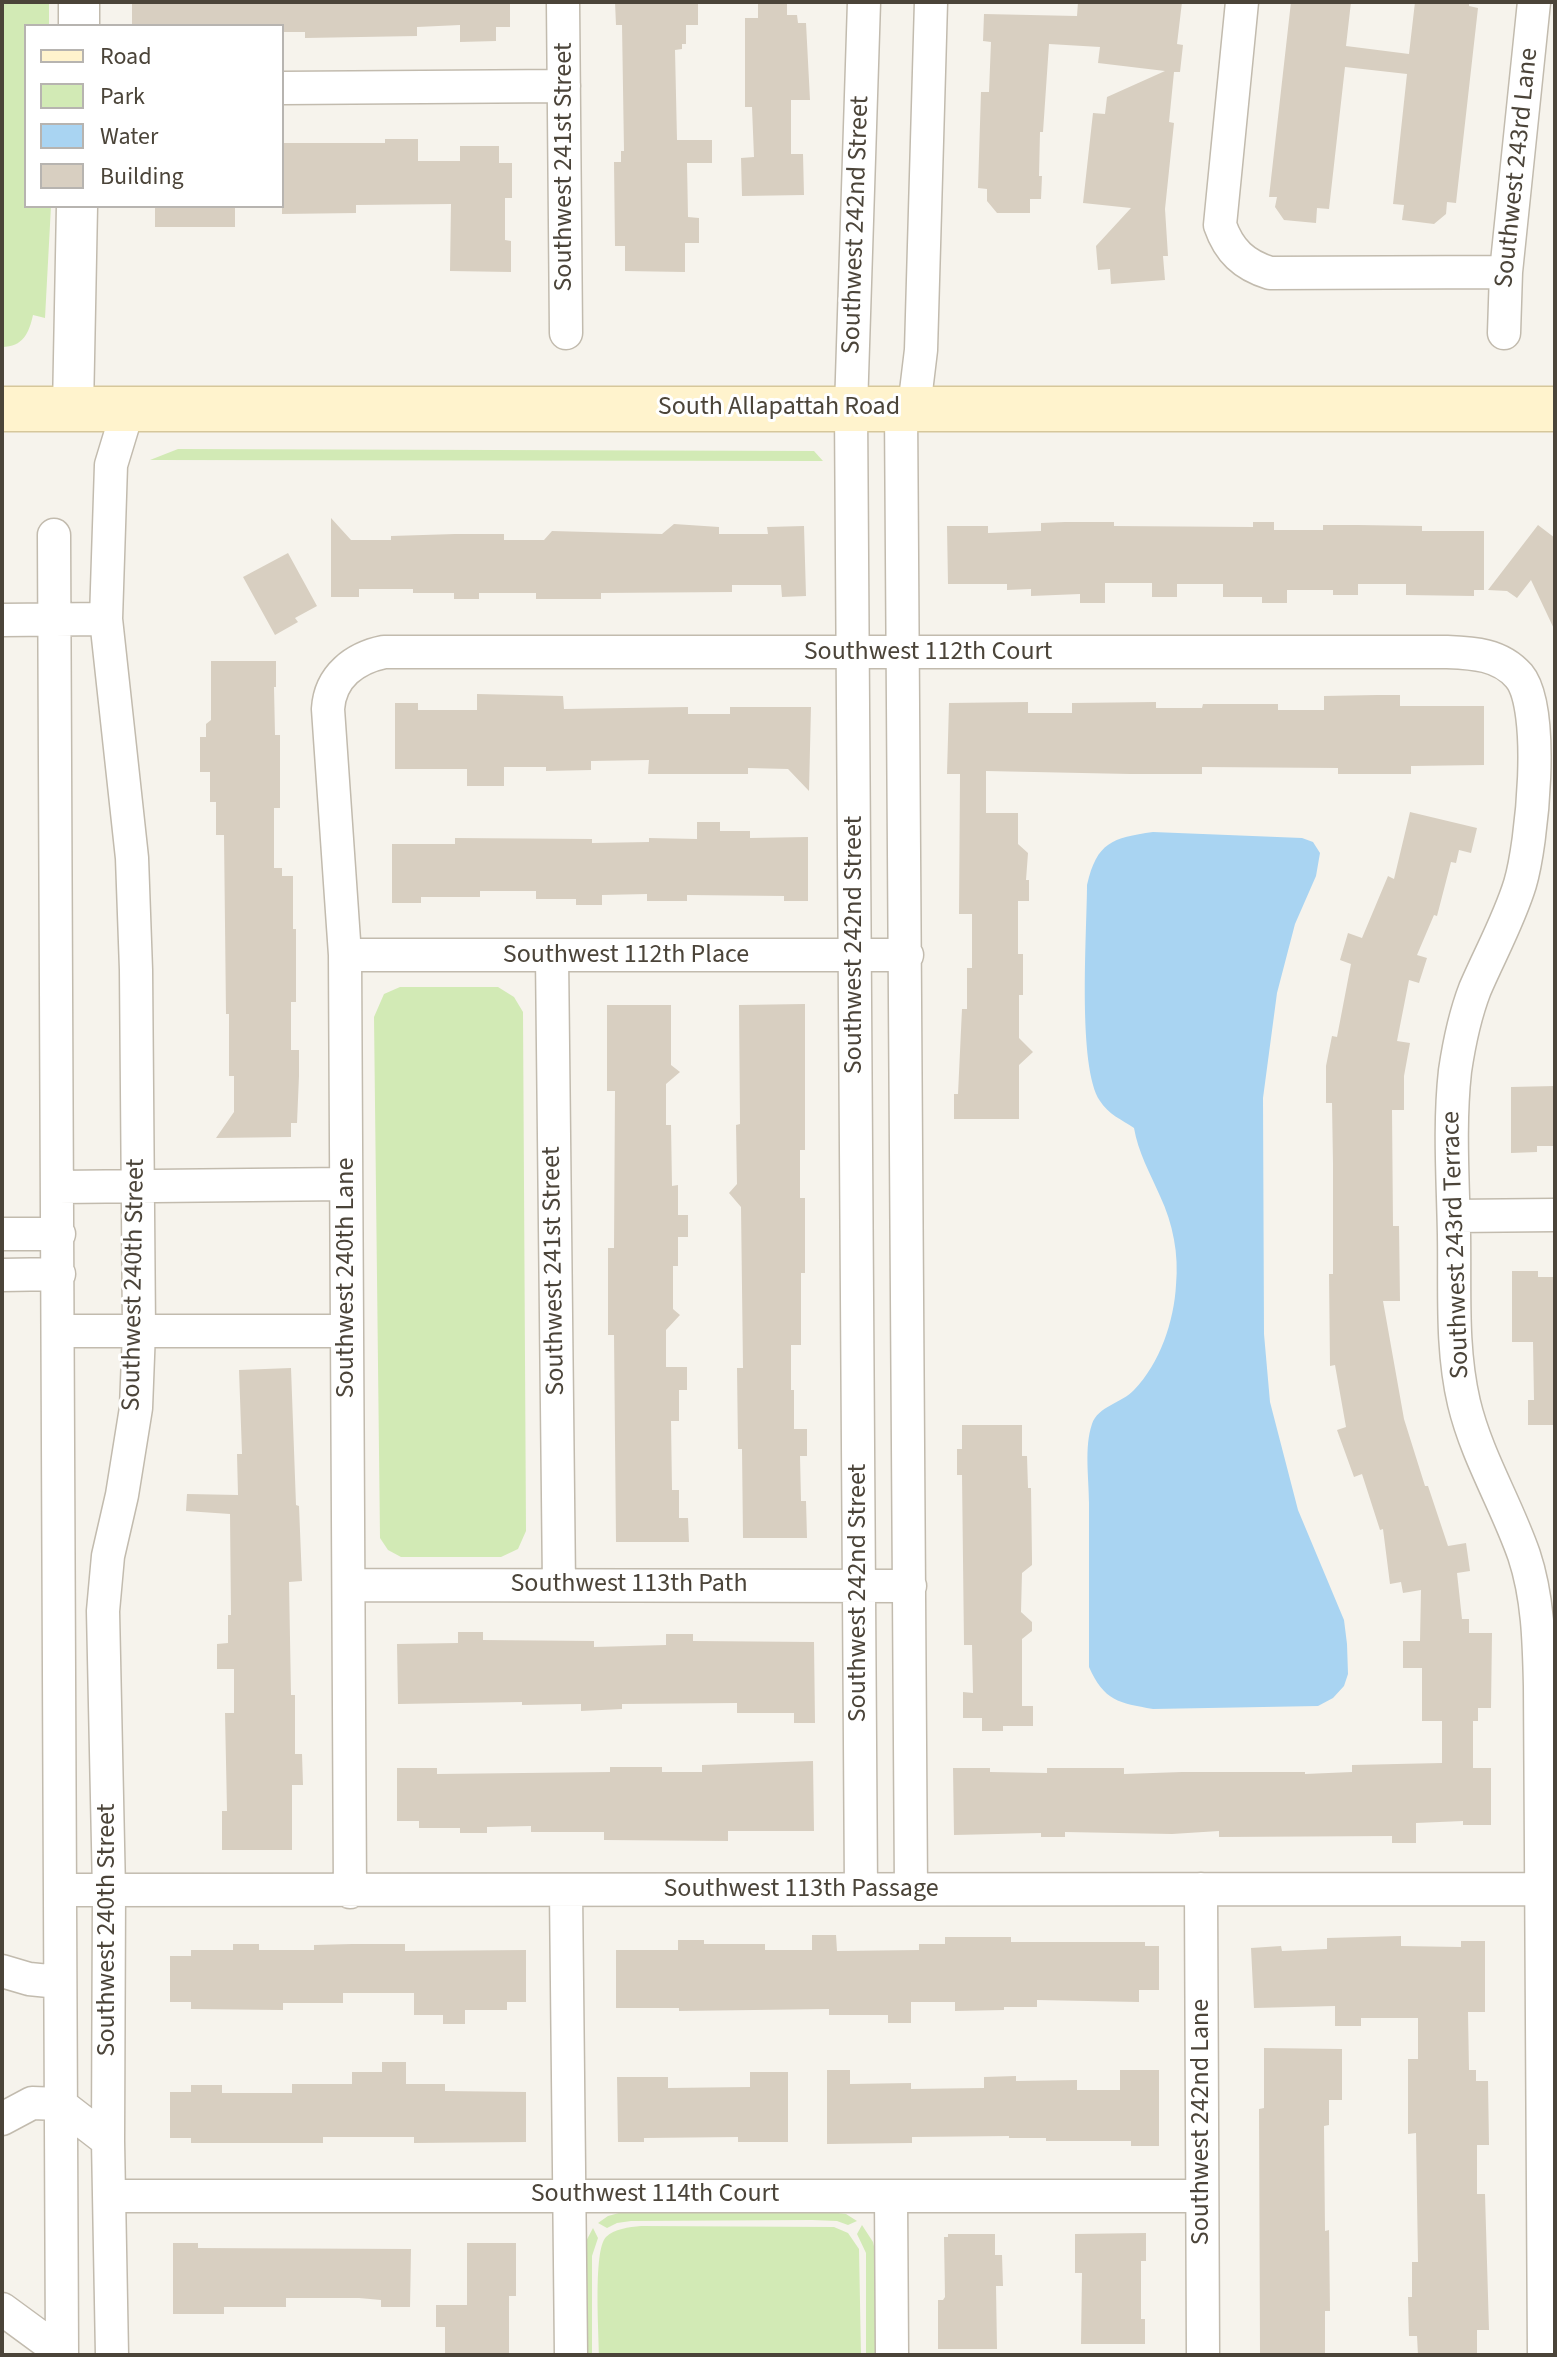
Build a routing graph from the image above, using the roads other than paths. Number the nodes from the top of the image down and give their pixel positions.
1 (79, 2) edge
2 (563, 2) edge
3 (864, 2) edge
4 (931, 2) edge
5 (1242, 2) edge
6 (1534, 2) edge
7 (79, 24) edge
8 (564, 86) junction
9 (284, 88) edge
10 (77, 208) edge
11 (1506, 272) junction
12 (566, 333) dead end
13 (1504, 333) dead end
14 (851, 408) junction
15 (907, 408) junction
16 (2, 409) edge
17 (73, 409) junction
18 (128, 409) junction
19 (1555, 409) edge
20 (54, 535) dead end
21 (55, 619) junction
22 (106, 619) junction
23 (2, 620) edge
24 (854, 653) junction
25 (903, 653) junction
26 (1511, 669) joint
27 (345, 670) joint
28 (345, 955) junction
29 (855, 955) junction
30 (907, 955) junction
31 (552, 956) junction
32 (346, 1184) junction
33 (138, 1186) junction
34 (58, 1187) junction
35 (1555, 1215) edge
36 (1454, 1216) junction
37 (2, 1234) edge
38 (59, 1234) junction
39 (59, 1274) junction
40 (2, 1275) edge
41 (59, 1331) junction
42 (139, 1331) junction
43 (347, 1331) junction
44 (349, 1585) junction
45 (559, 1585) junction
46 (859, 1585) junction
47 (910, 1586) junction
48 (861, 1889) junction
49 (911, 1889) junction
50 (1201, 1889) junction
51 (1542, 1889) junction
52 (60, 1890) junction
53 (109, 1891) junction
54 (566, 1891) junction
55 (350, 1892) junction
56 (2, 1971) edge
57 (59, 1982) junction
58 (1549, 2024) edge
59 (60, 2104) junction
60 (2, 2119) edge
61 (108, 2141) junction
62 (571, 2195) junction
63 (109, 2196) junction
64 (891, 2196) junction
65 (1202, 2196) junction
66 (2, 2309) edge
67 (62, 2354) edge
68 (112, 2355) edge
69 (571, 2355) edge
70 (892, 2355) edge
71 (1203, 2355) edge
72 (1544, 2355) edge

1 - 7 street
2 - 8 street, Southwest 241st Street
3 - 14 street, Southwest 242nd Street
4 - 15 street, Southwest 242nd Street
5 - 11 street
6 - 11 street, Southwest 243rd Lane
8 - 9 street
8 - 12 street, Southwest 241st Street
10 - 17 street
11 - 13 street, Southwest 243rd Lane
14 - 15 main road, South Allapattah Road
14 - 18 main road, South Allapattah Road
14 - 24 street, Southwest 242nd Street
15 - 19 main road, South Allapattah Road
15 - 25 street, Southwest 242nd Street
16 - 17 main road, South Allapattah Road
17 - 18 main road, South Allapattah Road
18 - 22 street, Southwest 240th Street
20 - 21 street, Southwest 240th Street
21 - 22 street
21 - 23 street
21 - 34 street, Southwest 240th Street
22 - 33 street, Southwest 240th Street
24 - 25 street, Southwest 112th Court
24 - 27 street, Southwest 112th Court
24 - 29 street, Southwest 242nd Street
25 - 26 street, Southwest 112th Court
25 - 30 street, Southwest 242nd Street
26 - 36 street, Southwest 243rd Terrace
27 - 28 street, Southwest 240th Lane
28 - 31 street, Southwest 112th Place
28 - 32 street, Southwest 240th Lane
29 - 30 street, Southwest 112th Place
29 - 31 street, Southwest 112th Place
29 - 46 street, Southwest 242nd Street
30 - 47 street, Southwest 242nd Street
31 - 45 street, Southwest 241st Street
32 - 33 street
32 - 43 street, Southwest 240th Lane
33 - 34 street
33 - 42 street, Southwest 240th Street
34 - 38 street, Southwest 240th Street
35 - 36 street
36 - 51 street, Southwest 243rd Terrace
37 - 38 street
38 - 39 street, Southwest 240th Street
39 - 40 street
39 - 41 street, Southwest 240th Street
41 - 42 street
41 - 52 street, Southwest 240th Street
42 - 43 street
42 - 53 street, Southwest 240th Street
43 - 44 street, Southwest 240th Lane
44 - 45 street, Southwest 113th Path
44 - 55 street, Southwest 240th Lane
45 - 46 street, Southwest 113th Path
46 - 47 street, Southwest 113th Path
46 - 48 street, Southwest 242nd Street
47 - 49 street, Southwest 242nd Street
48 - 49 street, Southwest 113th Passage
48 - 54 street, Southwest 113th Passage
49 - 50 street, Southwest 113th Passage
50 - 51 street, Southwest 113th Passage
50 - 65 street, Southwest 242nd Lane
51 - 58 street, Southwest 243rd Terrace
52 - 53 street, Southwest 113th Passage
52 - 57 street, Southwest 240th Street
53 - 55 street, Southwest 113th Passage
53 - 61 street, Southwest 240th Street
54 - 55 street, Southwest 113th Passage
54 - 62 street
56 - 57 street
57 - 59 street, Southwest 240th Street
58 - 72 street, Southwest 243rd Terrace
59 - 60 street
59 - 61 street
59 - 67 street, Southwest 240th Street
61 - 63 street, Southwest 240th Street
62 - 63 street, Southwest 114th Court
62 - 64 street, Southwest 114th Court
62 - 69 street
63 - 68 street, Southwest 240th Street
64 - 65 street, Southwest 114th Court
64 - 70 street
65 - 71 street, Southwest 242nd Lane
66 - 67 street

